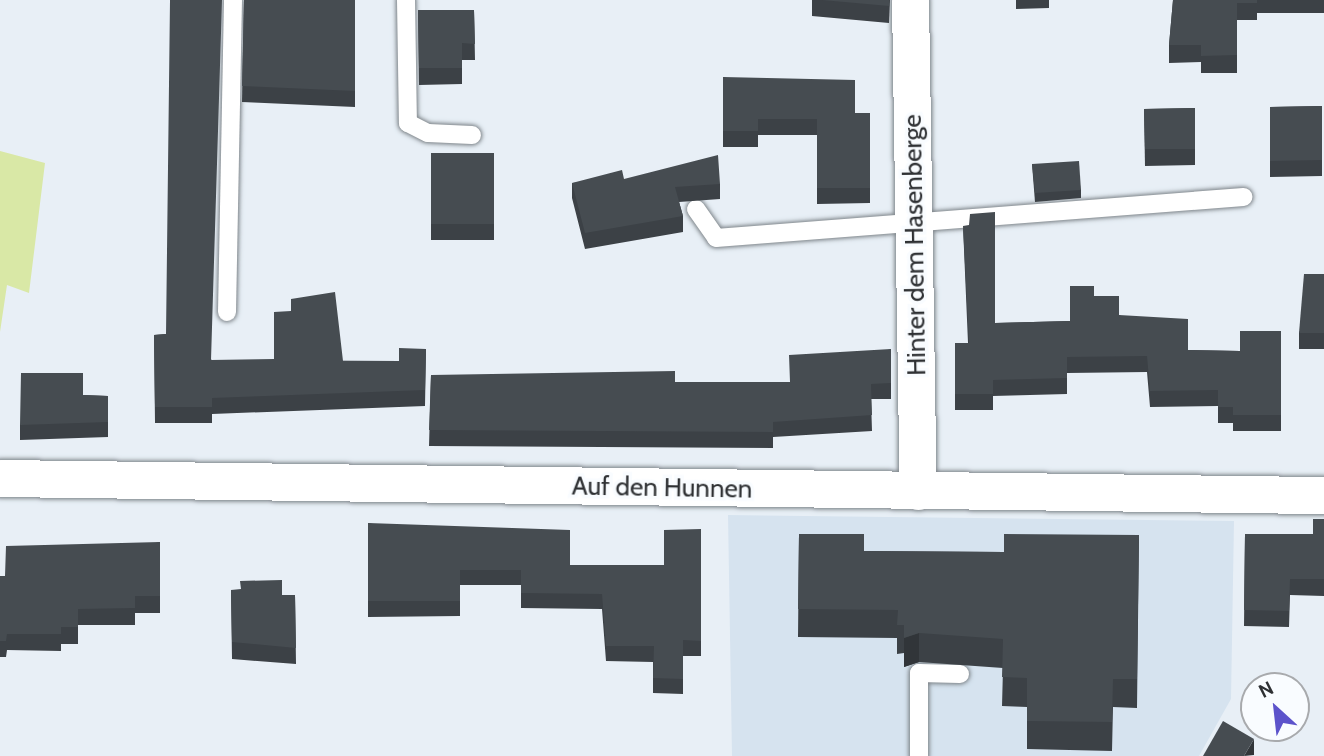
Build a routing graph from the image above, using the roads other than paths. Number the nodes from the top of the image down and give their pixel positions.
1 (233, 0) edge
2 (406, 0) edge
3 (910, 0) edge
4 (472, 135) dead end
5 (1244, 197) dead end
6 (696, 209) dead end
7 (915, 225) junction
8 (227, 312) dead end
9 (0, 478) edge
10 (918, 491) junction
11 (1324, 495) edge
12 (960, 674) dead end
13 (919, 756) edge

1 - 8 lane
2 - 4 lane
3 - 7 street, Hinter dem Hasenberge
5 - 7 lane
6 - 7 lane
7 - 10 street, Hinter dem Hasenberge
9 - 10 street, Auf den Hunnen
10 - 11 street, Auf den Hunnen
12 - 13 lane

